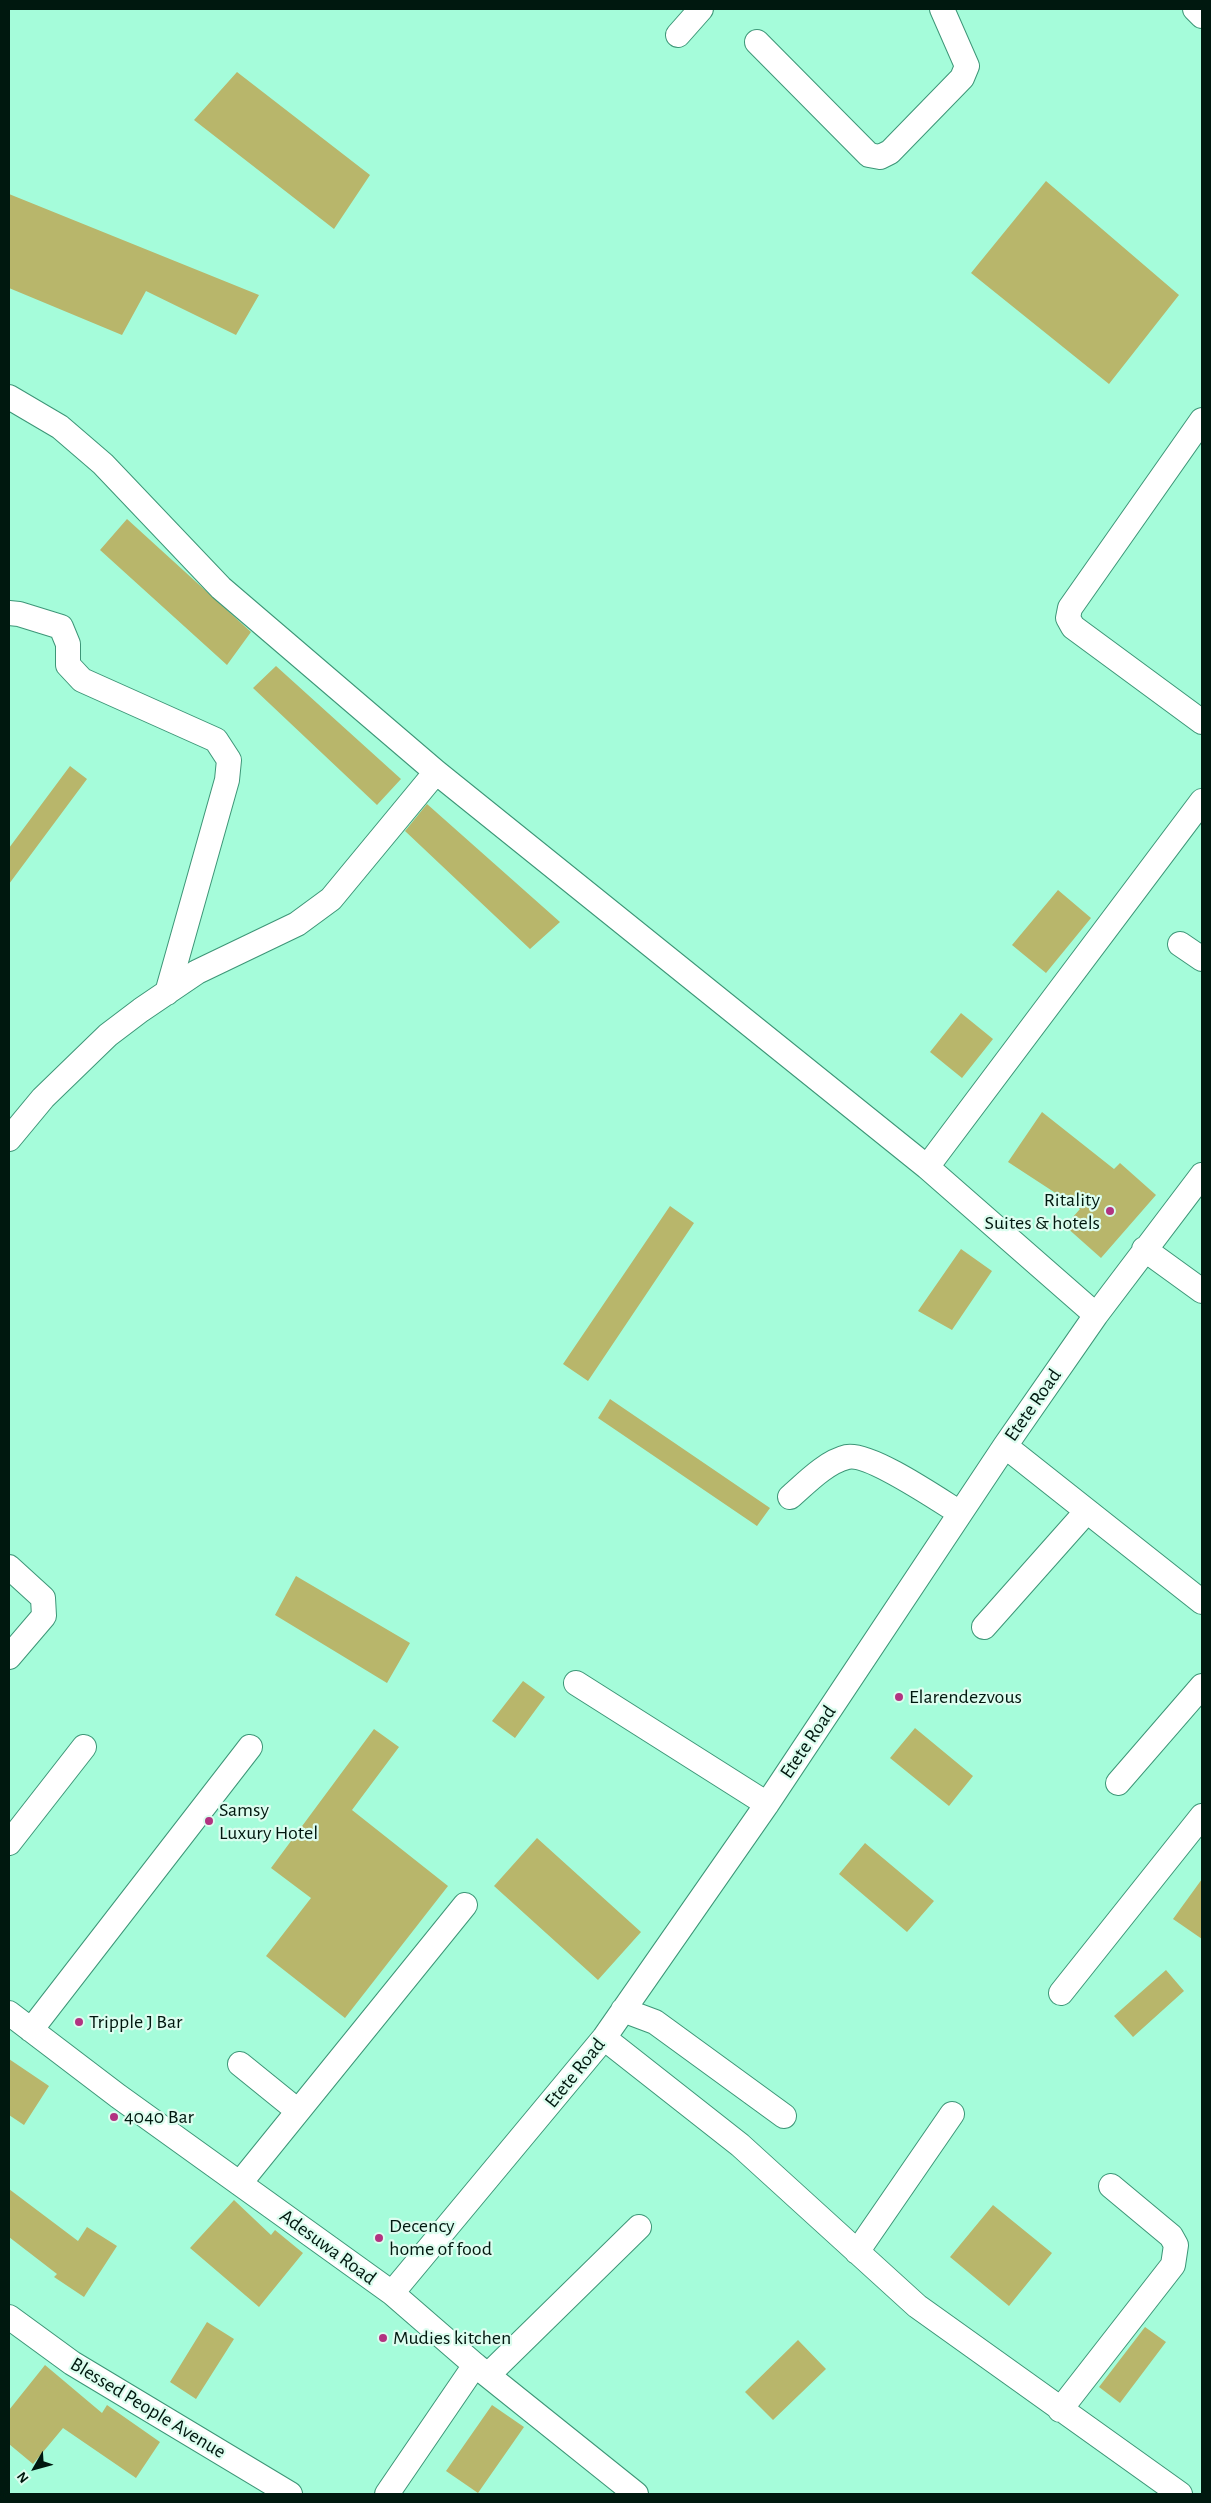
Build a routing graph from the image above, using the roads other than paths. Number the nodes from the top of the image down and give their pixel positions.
1 (701, 9) edge
2 (942, 9) edge
3 (1195, 9) edge
4 (1202, 16) edge
5 (678, 35) dead end
6 (757, 42) dead end
7 (9, 398) edge
8 (1202, 420) edge
9 (9, 612) edge
10 (1202, 722) edge
11 (436, 772) junction
12 (1202, 801) edge
13 (1180, 944) dead end
14 (1202, 959) edge
15 (167, 993) junction
16 (9, 1139) edge
17 (927, 1167) junction
18 (1202, 1175) edge
19 (1144, 1249) junction
20 (1202, 1291) edge
21 (1096, 1315) junction
22 (1005, 1446) junction
23 (790, 1497) dead end
24 (1087, 1511) junction
25 (960, 1513) junction
26 (9, 1567) edge
27 (1202, 1602) edge
28 (984, 1627) dead end
29 (9, 1657) edge
30 (576, 1683) dead end
31 (1202, 1686) edge
32 (84, 1746) dead end
33 (250, 1747) dead end
34 (1118, 1783) dead end
35 (767, 1804) junction
36 (1202, 1816) edge
37 (9, 1842) edge
38 (465, 1905) dead end
39 (1061, 1993) dead end
40 (623, 2010) junction
41 (9, 2013) edge
42 (31, 2030) junction
43 (604, 2038) junction
44 (240, 2064) dead end
45 (298, 2111) junction
46 (952, 2114) dead end
47 (784, 2116) dead end
48 (240, 2183) junction
49 (1111, 2186) dead end
50 (639, 2227) dead end
51 (857, 2252) junction
52 (392, 2293) junction
53 (9, 2317) edge
54 (482, 2370) junction
55 (1060, 2410) junction
56 (290, 2494) edge
57 (387, 2494) edge
58 (636, 2494) edge
59 (1180, 2494) edge

1 - 5 street
2 - 6 street
3 - 4 street
7 - 11 street
8 - 10 street
9 - 15 street
11 - 15 street
11 - 17 street
12 - 17 street
13 - 14 street
15 - 16 street
17 - 21 street
18 - 19 street, Etete Road
19 - 20 street
19 - 21 street, Etete Road
21 - 22 street, Etete Road
22 - 24 street
22 - 25 street, Etete Road
23 - 25 street
24 - 27 street
24 - 28 street
25 - 35 street, Etete Road
26 - 29 street
30 - 35 street
31 - 34 street
32 - 37 street
33 - 42 street
35 - 40 street, Etete Road
36 - 39 street
38 - 45 street
40 - 43 street, Etete Road
40 - 47 street
41 - 42 street, Adesuwa Road
42 - 48 street, Adesuwa Road
43 - 51 street
43 - 52 street, Etete Road
44 - 45 street
45 - 48 street
46 - 51 street
48 - 52 street, Adesuwa Road
49 - 55 street
50 - 54 street
51 - 55 street
52 - 54 street, Adesuwa Road
53 - 56 street, Blessed People Avenue
54 - 57 street
54 - 58 street, Adesuwa Road
55 - 59 street

